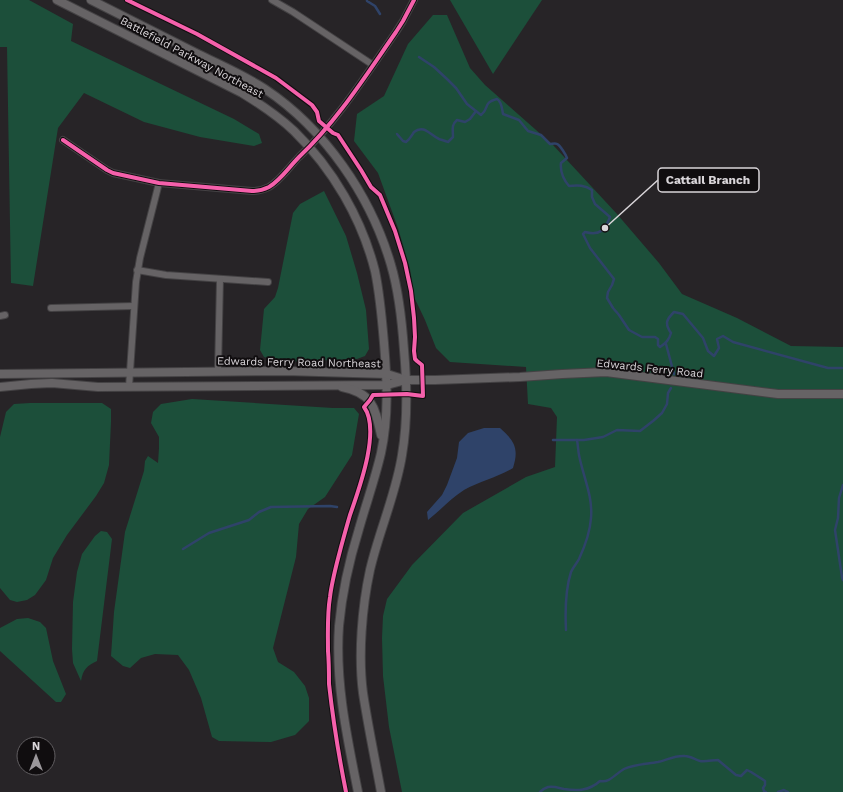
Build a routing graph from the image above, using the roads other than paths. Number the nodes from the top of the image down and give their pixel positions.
1 (57, 0) edge
2 (91, 0) edge
3 (272, 0) edge
4 (414, 0) edge
5 (373, 65) junction
6 (320, 137) junction
7 (63, 140) dead end
8 (310, 148) junction
9 (159, 183) junction
10 (138, 270) junction
11 (220, 279) junction
12 (268, 282) dead end
13 (134, 306) junction
14 (51, 308) dead end
15 (218, 371) junction
16 (130, 372) junction
17 (0, 374) edge
18 (387, 374) junction
19 (406, 380) junction
20 (325, 385) junction
21 (387, 385) junction
22 (0, 387) edge
23 (129, 387) junction
24 (843, 394) edge
25 (383, 444) junction
26 (358, 792) edge
27 (381, 792) edge

1 - 8 main road, Battlefield Parkway Northeast
2 - 6 main road, Battlefield Parkway Northeast
3 - 5 street
4 - 5 street
5 - 6 street
6 - 8 street
6 - 19 main road, Battlefield Parkway Northeast
7 - 9 street
8 - 9 street
8 - 18 main road, Battlefield Parkway Northeast
9 - 10 street
10 - 11 street
10 - 13 street
11 - 12 street
11 - 15 street
13 - 14 street
13 - 16 street
15 - 16 main road, Edwards Ferry Road Northeast
15 - 18 main road, Edwards Ferry Road Northeast
16 - 17 main road, Edwards Ferry Road Northeast
16 - 23 street
18 - 19 main road, Edwards Ferry Road Northeast
18 - 21 main road, Battlefield Parkway Northeast
19 - 21 main road, Edwards Ferry Road Northeast
19 - 24 main road, Edwards Ferry Road
19 - 27 main road, Battlefield Parkway Northeast
20 - 21 main road, Edwards Ferry Road Northeast
20 - 23 main road, Edwards Ferry Road Northeast
20 - 25 main road
21 - 25 main road, Battlefield Parkway Northeast
22 - 23 main road, Edwards Ferry Road Northeast
25 - 26 main road, Battlefield Parkway Northeast

